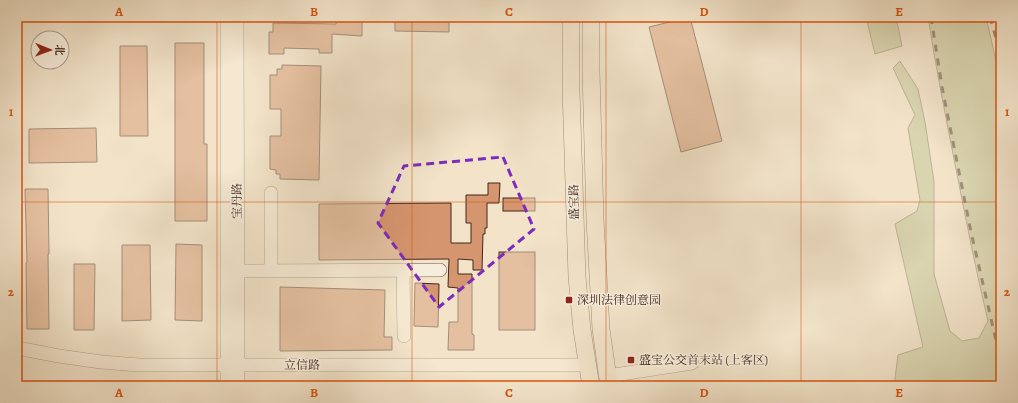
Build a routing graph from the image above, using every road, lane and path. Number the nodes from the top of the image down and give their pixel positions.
1 (227, 17) edge
2 (237, 17) edge
3 (571, 17) edge
4 (591, 17) edge
5 (271, 193) dead end
6 (271, 270) junction
7 (403, 270) junction
8 (440, 270) dead end
9 (238, 271) junction
10 (404, 336) dead end
11 (17, 348) edge
12 (692, 362) dead end
13 (232, 365) junction
14 (588, 365) junction
15 (609, 381) edge
16 (227, 386) edge
17 (238, 386) edge
18 (591, 386) edge

1 - 13 street, 宝丹路
2 - 9 street, 宝丹路
3 - 14 main road, 盛宝路
4 - 15 main road, 盛宝路
5 - 6 street
6 - 7 street
6 - 9 street
7 - 8 street
7 - 10 street
9 - 13 street, 宝丹路
11 - 13 street, 立信路
12 - 15 street
13 - 14 street, 立信路
13 - 16 street, 宝丹路
13 - 17 street, 宝丹路
14 - 18 main road, 盛宝路

